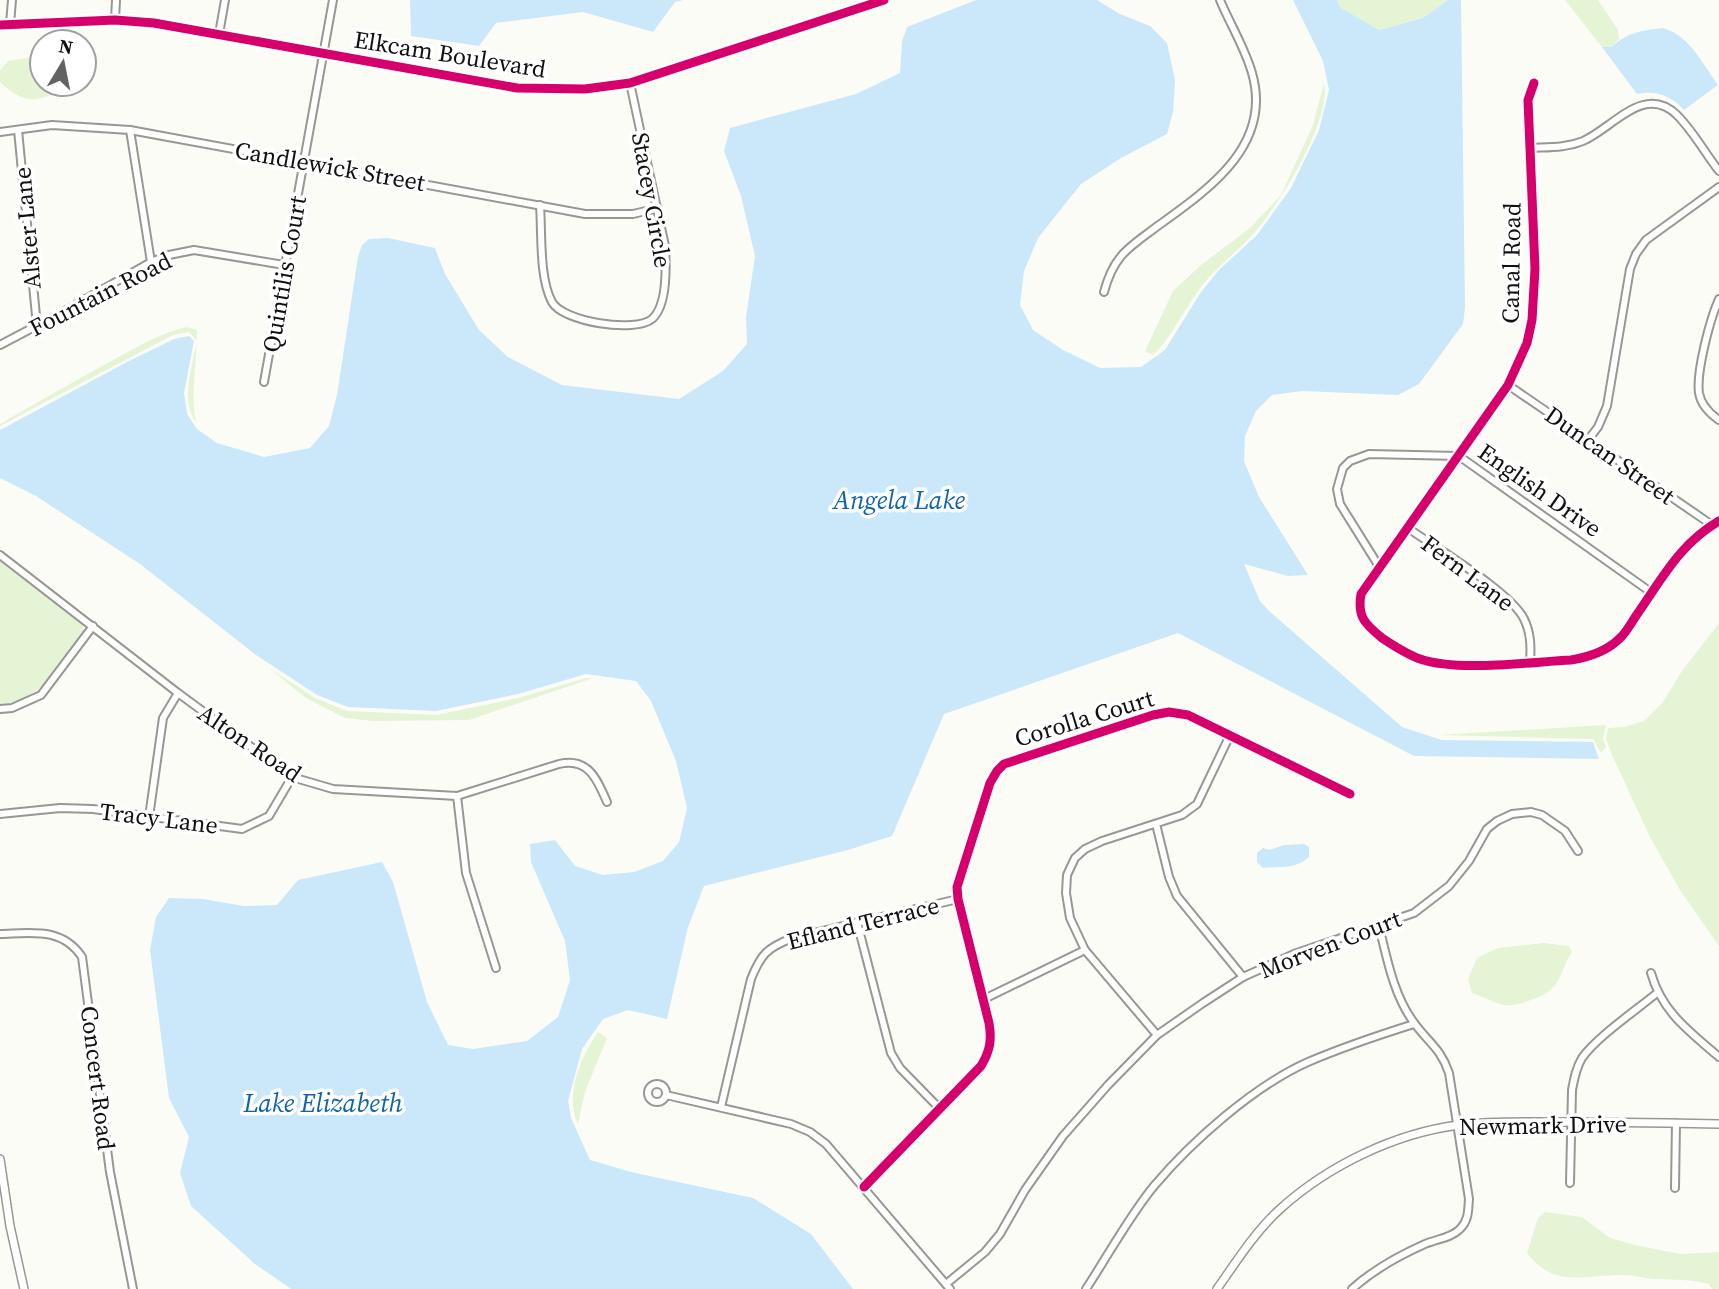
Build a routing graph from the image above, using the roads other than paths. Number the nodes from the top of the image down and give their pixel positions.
1 (12, 0) edge
2 (116, 0) edge
3 (225, 0) edge
4 (333, 0) edge
5 (884, 0) edge
6 (1220, 0) edge
7 (114, 20) junction
8 (10, 24) junction
9 (0, 25) edge
10 (219, 34) junction
11 (324, 54) junction
12 (1534, 82) dead end
13 (630, 83) junction
14 (18, 130) junction
15 (130, 130) junction
16 (0, 132) edge
17 (1530, 148) junction
18 (304, 161) junction
19 (1719, 171) edge
20 (1719, 187) edge
21 (540, 205) junction
22 (658, 208) junction
23 (151, 262) junction
24 (284, 265) junction
25 (1104, 292) dead end
26 (1719, 299) edge
27 (37, 326) junction
28 (0, 345) edge
29 (264, 382) dead end
30 (1508, 385) junction
31 (1719, 420) edge
32 (1588, 440) junction
33 (1459, 456) junction
34 (1719, 521) edge
35 (1712, 525) junction
36 (1408, 528) junction
37 (0, 555) edge
38 (1380, 568) junction
39 (1652, 593) junction
40 (93, 626) junction
41 (1530, 662) junction
42 (178, 693) junction
43 (0, 709) edge
44 (1230, 735) junction
45 (292, 777) junction
46 (1350, 794) dead end
47 (457, 796) junction
48 (607, 802) dead end
49 (0, 814) edge
50 (149, 817) junction
51 (1156, 824) junction
52 (1578, 851) dead end
53 (958, 899) junction
54 (857, 922) junction
55 (1379, 926) junction
56 (0, 934) edge
57 (1085, 950) junction
58 (496, 968) dead end
59 (1651, 973) dead end
60 (1243, 977) junction
61 (1657, 993) junction
62 (982, 1000) junction
63 (1415, 1024) junction
64 (1157, 1035) junction
65 (1719, 1057) edge
66 (666, 1095) dead end
67 (721, 1107) junction
68 (940, 1109) junction
69 (1570, 1122) junction
70 (1676, 1124) junction
71 (1719, 1124) edge
72 (1458, 1125) junction
73 (0, 1159) edge
74 (1, 1178) edge
75 (1570, 1183) dead end
76 (864, 1186) junction
77 (1675, 1188) dead end
78 (948, 1286) edge
79 (24, 1289) edge
80 (133, 1289) edge
81 (1086, 1289) edge
82 (1217, 1289) edge
83 (1352, 1289) edge

1 - 8 street
2 - 7 street
3 - 10 street
4 - 11 street, Quintilis Court
5 - 13 street, Elkcam Boulevard
6 - 25 street
7 - 8 street, Elkcam Boulevard
7 - 10 street, Elkcam Boulevard
8 - 9 street, Elkcam Boulevard
10 - 11 street, Elkcam Boulevard
11 - 13 street, Elkcam Boulevard
11 - 18 street, Quintilis Court
12 - 17 street, Canal Road
13 - 22 street, Stacey Circle
14 - 15 street, Candlewick Street
14 - 16 street, Candlewick Street
14 - 27 street, Alster Lane
15 - 18 street, Candlewick Street
15 - 23 street
17 - 19 street
17 - 30 street, Canal Road
18 - 21 street, Candlewick Street
18 - 24 street, Quintilis Court
20 - 32 street
21 - 22 street, Candlewick Street
21 - 22 street, Stacey Circle
23 - 24 street, Fountain Road
23 - 27 street, Fountain Road
24 - 29 street, Quintilis Court
26 - 31 street
27 - 28 street, Fountain Road
30 - 32 street, Duncan Street
30 - 33 street, Canal Road
32 - 35 street, Duncan Street
33 - 36 street, Canal Road
33 - 38 street, English Drive
33 - 39 street, English Drive
34 - 35 street, Canal Road
35 - 39 street, Canal Road
36 - 38 street, Canal Road
36 - 41 street, Fern Lane
37 - 40 street, Alton Road
38 - 41 street, Canal Road
39 - 41 street, Canal Road
40 - 42 street, Alton Road
40 - 43 street
42 - 45 street, Alton Road
42 - 50 street
44 - 46 street, Corolla Court
44 - 51 street
44 - 53 street, Corolla Court
45 - 47 street, Alton Road
45 - 50 street, Tracy Lane
47 - 48 street, Alton Road
47 - 58 street
49 - 50 street, Tracy Lane
51 - 57 street
51 - 60 street
52 - 55 street, Morven Court
53 - 54 street, Efland Terrace
53 - 62 street, Corolla Court
54 - 67 street, Efland Terrace
54 - 68 street
55 - 60 street, Morven Court
55 - 63 street
56 - 80 street, Concert Road
57 - 62 street
57 - 64 street
59 - 61 street
60 - 64 street, Morven Court
61 - 65 street
61 - 69 street
62 - 68 street, Corolla Court
63 - 72 street
63 - 81 street
64 - 78 street, Morven Court
66 - 67 street
67 - 76 street
68 - 76 street, Corolla Court
69 - 70 street, Newmark Drive
69 - 72 street, Newmark Drive
69 - 75 street
70 - 71 street, Newmark Drive
70 - 77 street
72 - 82 street, Newmark Drive
72 - 83 street
73 - 74 street
74 - 79 street
76 - 78 street

